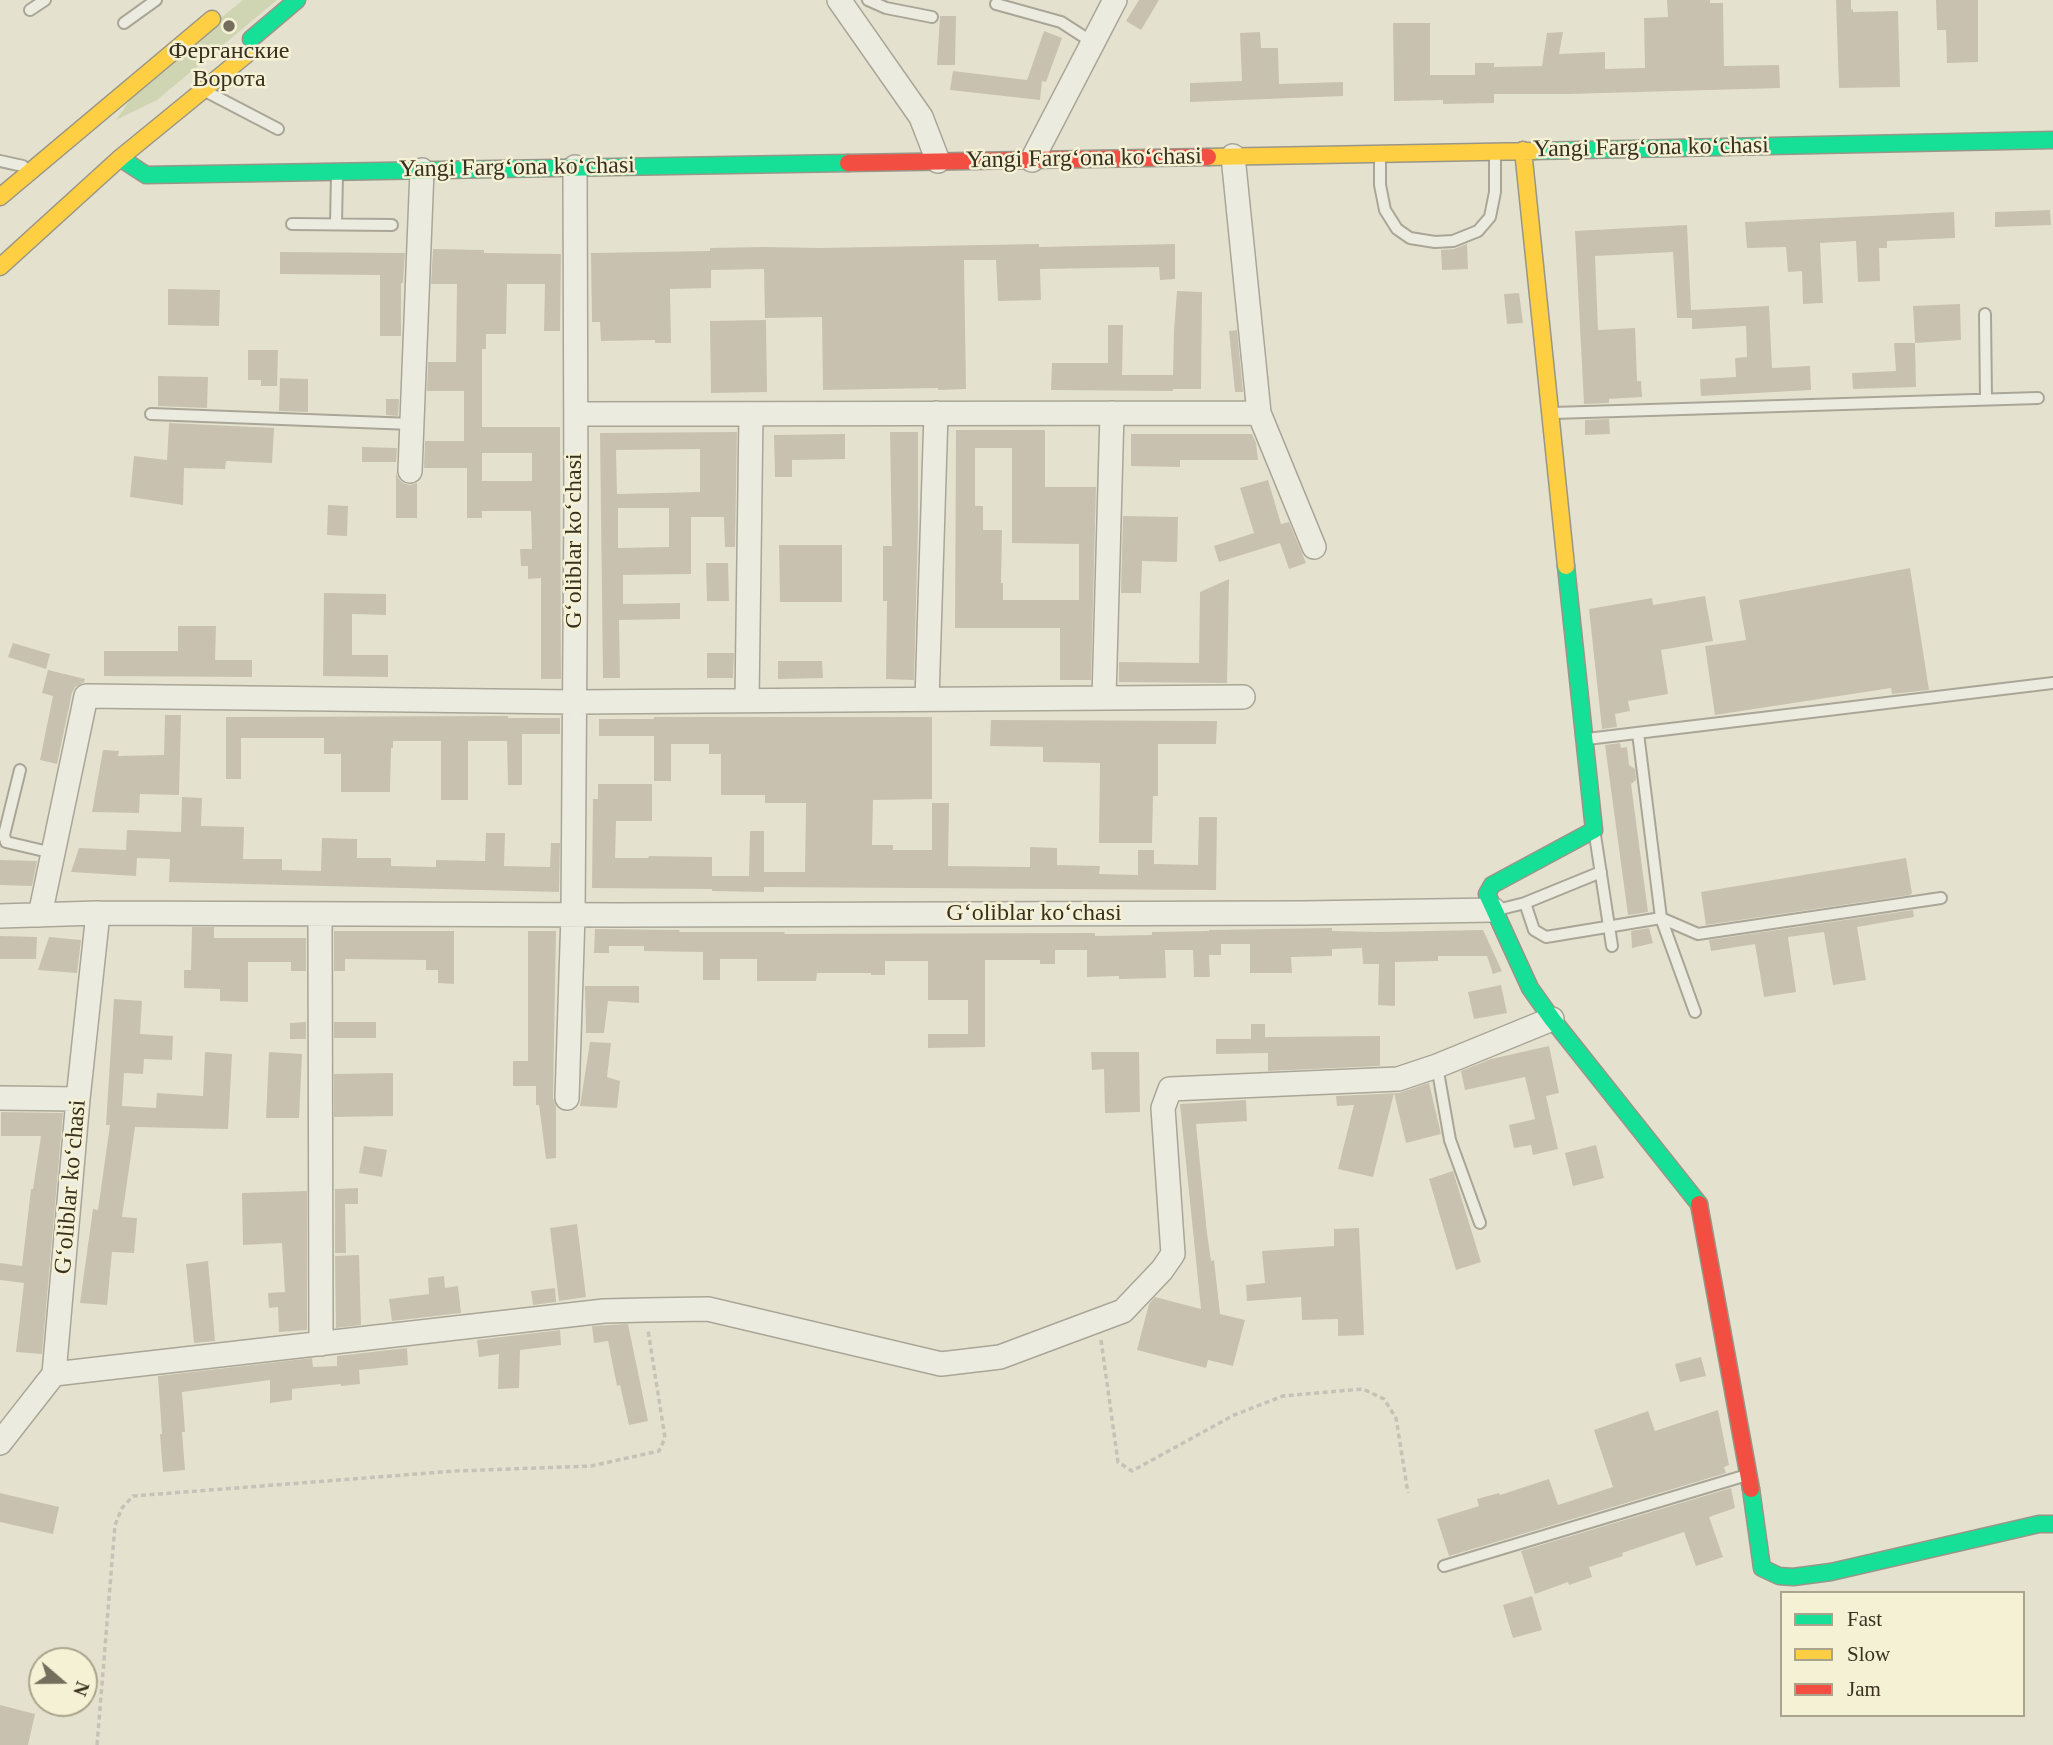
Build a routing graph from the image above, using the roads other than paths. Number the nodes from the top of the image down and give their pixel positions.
1 (46, 0) edge
2 (156, 0) edge
3 (297, 0) edge
4 (839, 0) edge
5 (868, 0) edge
6 (1115, 0) edge
7 (996, 4) dead end
8 (30, 10) dead end
9 (932, 17) dead end
10 (212, 19) dead end
11 (124, 23) dead end
12 (251, 38) dead end
13 (1092, 42) junction
14 (246, 55) dead end
15 (203, 90) junction
16 (278, 129) dead end
17 (2053, 140) edge
18 (1522, 150) junction
19 (1495, 152) junction
20 (1380, 153) junction
21 (1233, 156) junction
22 (120, 158) junction
23 (0, 160) edge
24 (1032, 160) junction
25 (938, 161) junction
26 (575, 167) junction
27 (33, 169) junction
28 (422, 170) junction
29 (337, 171) junction
30 (0, 197) edge
31 (292, 224) dead end
32 (336, 224) junction
33 (393, 225) dead end
34 (0, 267) edge
35 (1985, 314) dead end
36 (2039, 398) dead end
37 (1986, 399) junction
38 (936, 413) junction
39 (1112, 413) junction
40 (1259, 413) junction
41 (1550, 413) junction
42 (150, 414) dead end
43 (576, 414) junction
44 (751, 414) junction
45 (412, 424) junction
46 (410, 471) dead end
47 (1314, 547) dead end
48 (2053, 683) edge
49 (1243, 697) dead end
50 (1104, 698) junction
51 (927, 699) junction
52 (747, 700) junction
53 (575, 702) junction
54 (1639, 733) junction
55 (1584, 740) junction
56 (20, 770) dead end
57 (1594, 830) junction
58 (53, 853) junction
59 (1601, 873) junction
60 (1941, 898) dead end
61 (1525, 903) junction
62 (1494, 910) junction
63 (98, 913) junction
64 (40, 915) junction
65 (320, 915) junction
66 (573, 915) junction
67 (0, 916) edge
68 (1661, 918) junction
69 (1610, 926) junction
70 (1612, 946) dead end
71 (1695, 1012) dead end
72 (1552, 1019) junction
73 (1437, 1066) junction
74 (0, 1098) edge
75 (567, 1098) dead end
76 (78, 1099) junction
77 (1480, 1223) dead end
78 (321, 1343) junction
79 (54, 1374) junction
80 (0, 1443) edge
81 (1749, 1474) junction
82 (2053, 1524) edge
83 (1444, 1566) dead end

1 - 8 lane
2 - 11 lane
3 - 12 main road
4 - 25 street
5 - 9 lane
6 - 13 street
7 - 13 lane
10 - 27 main road
13 - 24 street
14 - 15 main road
15 - 16 lane
15 - 22 main road
17 - 18 main road, Yangi Fargʻona koʻchasi
18 - 19 main road, Yangi Fargʻona koʻchasi
18 - 41 main road
19 - 20 main road, Yangi Fargʻona koʻchasi
19 - 20 lane
20 - 21 main road, Yangi Fargʻona koʻchasi
21 - 24 main road, Yangi Fargʻona koʻchasi
21 - 40 street
22 - 29 main road, Yangi Fargʻona koʻchasi
22 - 34 main road
23 - 27 lane
24 - 25 main road, Yangi Fargʻona koʻchasi
25 - 26 main road, Yangi Fargʻona koʻchasi
26 - 28 main road, Yangi Fargʻona koʻchasi
26 - 43 street, Gʻoliblar koʻchasi
27 - 30 main road
28 - 29 main road, Yangi Fargʻona koʻchasi
28 - 45 street
29 - 32 lane
31 - 32 lane
32 - 33 lane
35 - 37 lane
36 - 37 lane
37 - 41 lane
38 - 39 street
38 - 44 street
38 - 51 street
39 - 40 street
39 - 50 street
40 - 47 street
41 - 55 main road
42 - 45 lane
43 - 44 street
43 - 53 street, Gʻoliblar koʻchasi
44 - 52 street
45 - 46 street
48 - 54 lane
49 - 50 street
50 - 51 street
51 - 52 street
52 - 53 street
53 - 58 street
53 - 66 street, Gʻoliblar koʻchasi
54 - 55 lane
54 - 68 lane
55 - 57 main road
56 - 58 lane
57 - 59 lane
57 - 62 main road
58 - 64 street
59 - 61 lane
59 - 69 lane
60 - 68 lane
61 - 62 lane
61 - 69 lane
62 - 66 street, Gʻoliblar koʻchasi
62 - 72 main road
63 - 64 street, Gʻoliblar koʻchasi
63 - 65 street, Gʻoliblar koʻchasi
63 - 76 street, Gʻoliblar koʻchasi
64 - 67 street, Gʻoliblar koʻchasi
65 - 66 street, Gʻoliblar koʻchasi
65 - 78 street
66 - 75 street, Gʻoliblar koʻchasi
68 - 69 lane
68 - 71 lane
69 - 70 lane
72 - 73 street
72 - 81 main road
73 - 77 lane
73 - 78 street
74 - 76 street
76 - 79 street, Gʻoliblar koʻchasi
78 - 79 street
79 - 80 street
81 - 82 main road
81 - 83 lane

